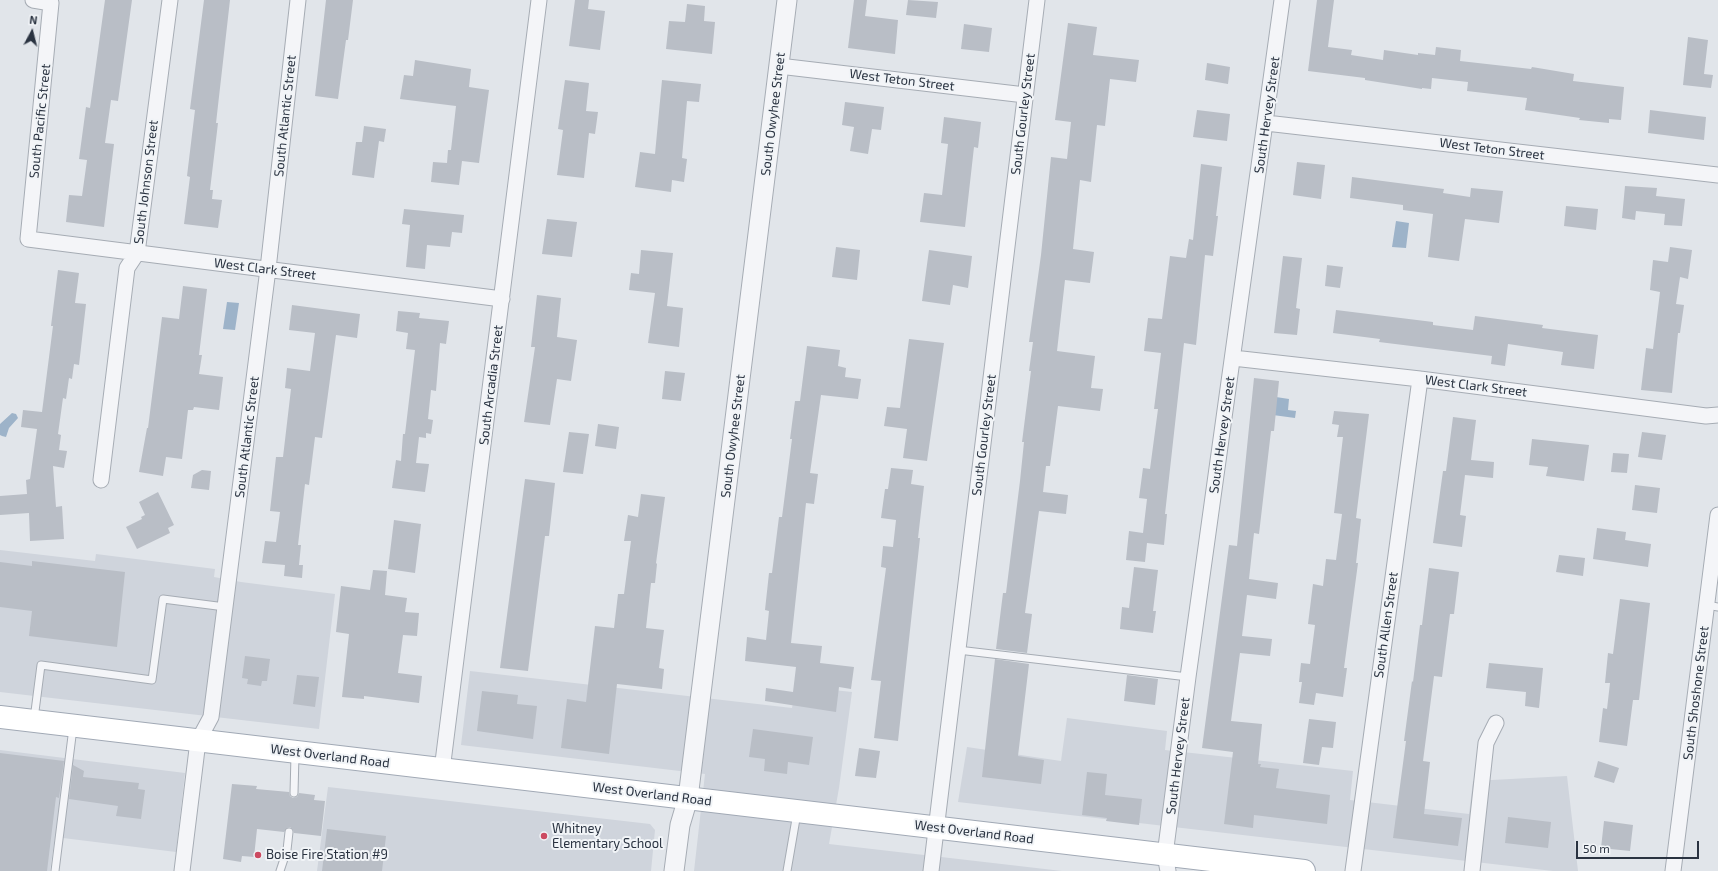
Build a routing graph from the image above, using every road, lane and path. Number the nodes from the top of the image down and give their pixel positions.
1 (33, 0) edge
2 (170, 0) edge
3 (298, 0) edge
4 (539, 0) edge
5 (787, 0) edge
6 (1037, 0) edge
7 (1282, 0) edge
8 (779, 66) junction
9 (1025, 95) junction
10 (1266, 122) junction
11 (1718, 175) edge
12 (28, 239) joint
13 (137, 253) junction
14 (268, 269) junction
15 (502, 298) junction
16 (1233, 358) junction
17 (1420, 379) junction
18 (1718, 415) edge
19 (101, 480) dead end
20 (1718, 515) edge
21 (1712, 606) edge
22 (225, 607) junction
23 (958, 650) junction
24 (1188, 677) junction
25 (0, 717) edge
26 (34, 721) junction
27 (1496, 723) dead end
28 (74, 726) junction
29 (198, 741) junction
30 (295, 752) junction
31 (442, 770) junction
32 (294, 793) dead end
33 (688, 798) junction
34 (798, 811) junction
35 (936, 828) junction
36 (289, 832) dead end
37 (1166, 863) edge
38 (55, 871) edge
39 (182, 871) edge
40 (280, 871) edge
41 (674, 871) edge
42 (787, 871) edge
43 (931, 871) edge
44 (1304, 871) edge
45 (1353, 871) edge
46 (1472, 871) edge
47 (1673, 871) edge

1 - 12 street, South Pacific Street
2 - 13 street, South Johnson Street
3 - 14 street, South Atlantic Street
4 - 15 street, South Arcadia Street
5 - 8 street, South Owyhee Street
6 - 9 street, South Gourley Street
7 - 10 street, South Hervey Street
8 - 9 street, West Teton Street
8 - 33 street, South Owyhee Street
9 - 23 street, South Gourley Street
10 - 11 street, West Teton Street
10 - 16 street, South Hervey Street
12 - 13 street, West Clark Street
13 - 14 street, West Clark Street
13 - 19 street, South Johnson Street
14 - 15 street, West Clark Street
14 - 22 street, South Atlantic Street
15 - 31 street, South Arcadia Street
16 - 17 street, West Clark Street
16 - 24 street, South Hervey Street
17 - 18 street, West Clark Street
17 - 45 street, South Allen Street
20 - 21 street, South Shoshone Street
21 - 47 street, South Shoshone Street
22 - 26 lane
22 - 29 street, South Atlantic Street
23 - 24 lane
23 - 35 street, South Gourley Street
24 - 37 street, South Hervey Street
25 - 26 main road, West Overland Road
26 - 28 main road, West Overland Road
27 - 46 street
28 - 29 main road, West Overland Road
28 - 38 lane
29 - 30 main road, West Overland Road
29 - 39 street, South Atlantic Street
30 - 31 main road, West Overland Road
30 - 32 lane
31 - 33 main road, West Overland Road
33 - 34 main road, West Overland Road
33 - 41 street, South Owyhee Street
34 - 35 main road, West Overland Road
34 - 42 lane
35 - 37 main road, West Overland Road
35 - 43 street, South Gourley Street
36 - 40 lane
37 - 44 main road, West Overland Road

